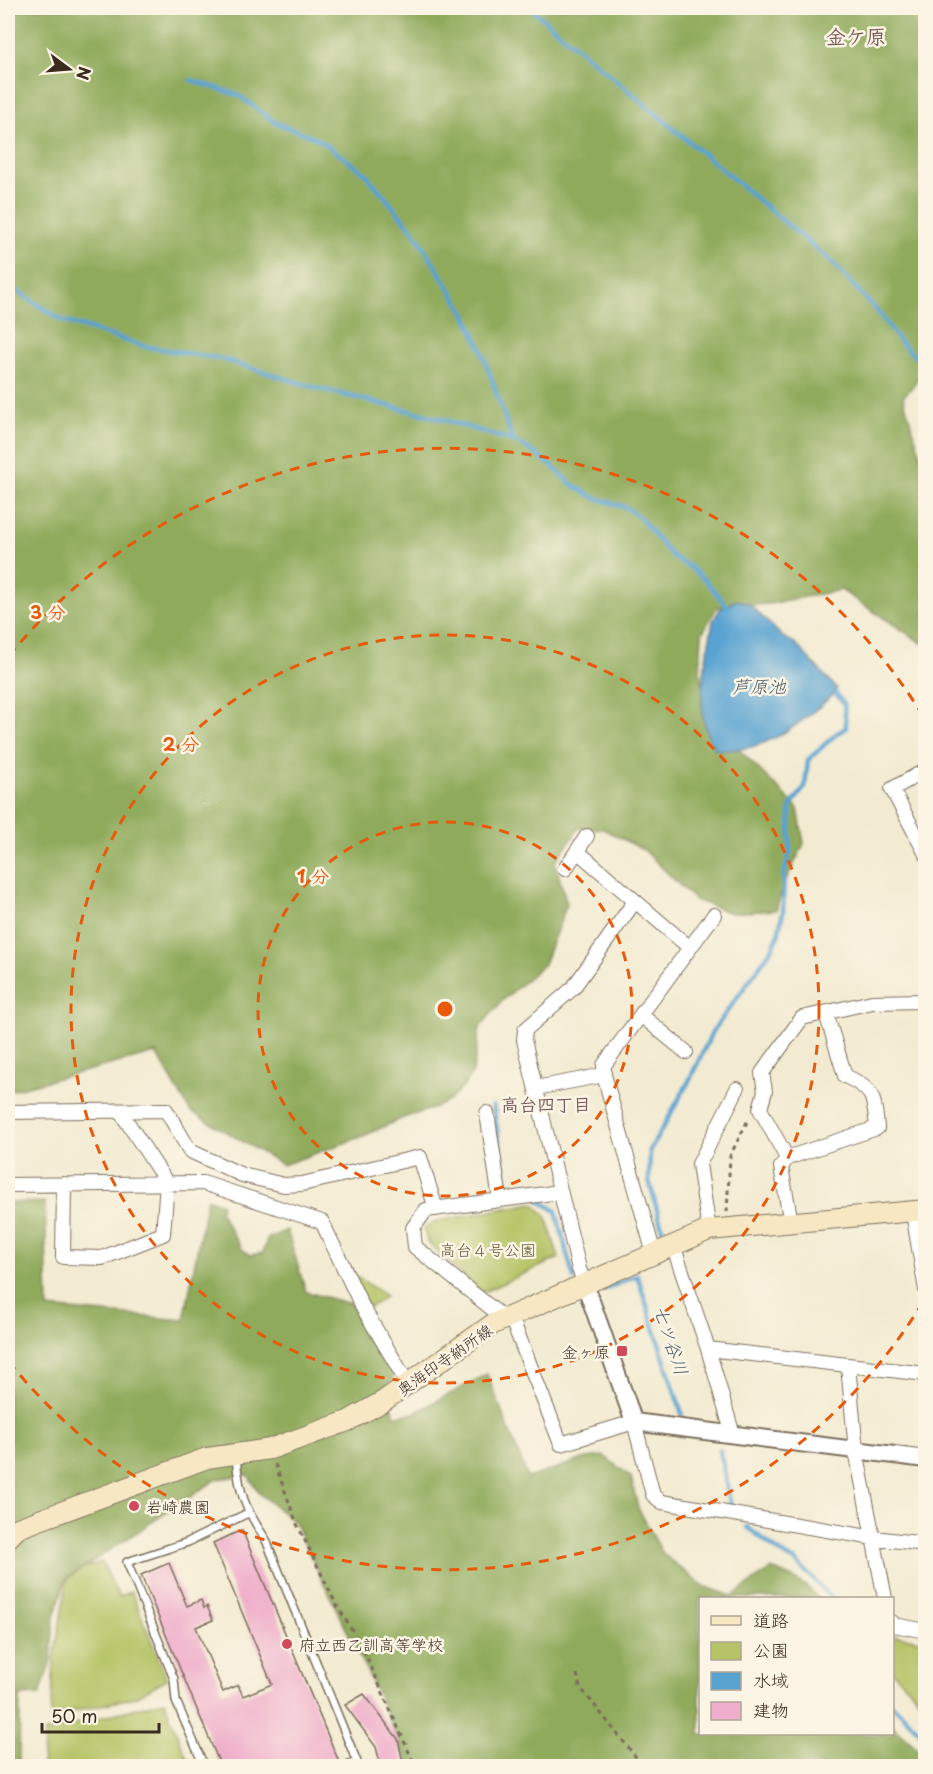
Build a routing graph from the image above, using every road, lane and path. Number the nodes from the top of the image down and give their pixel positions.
1 (926, 770) edge
2 (587, 836) dead end
3 (577, 851) junction
4 (926, 854) edge
5 (565, 869) dead end
6 (635, 901) junction
7 (714, 915) dead end
8 (690, 948) junction
9 (926, 1001) edge
10 (826, 1013) junction
11 (641, 1015) junction
12 (686, 1052) dead end
13 (604, 1075) junction
14 (536, 1088) junction
15 (736, 1089) dead end
16 (762, 1103) junction
17 (8, 1112) edge
18 (120, 1112) junction
19 (487, 1113) dead end
20 (787, 1158) junction
21 (167, 1183) junction
22 (64, 1184) junction
23 (8, 1185) edge
24 (560, 1192) junction
25 (500, 1200) junction
26 (436, 1209) junction
27 (920, 1212) edge
28 (791, 1223) junction
29 (717, 1229) junction
30 (673, 1245) junction
31 (654, 1254) junction
32 (585, 1284) junction
33 (926, 1290) edge
34 (508, 1318) junction
35 (708, 1349) junction
36 (848, 1365) junction
37 (926, 1374) edge
38 (408, 1384) junction
39 (634, 1422) junction
40 (733, 1435) junction
41 (270, 1449) junction
42 (856, 1451) junction
43 (236, 1454) junction
44 (926, 1460) edge
45 (248, 1513) junction
46 (8, 1538) edge
47 (874, 1538) junction
48 (926, 1544) edge
49 (885, 1597) edge
50 (894, 1625) edge
51 (926, 1631) edge
52 (577, 1674) dead end
53 (204, 1767) edge
54 (346, 1767) edge
55 (415, 1767) edge
56 (643, 1767) edge

1 - 4 street
2 - 3 street
3 - 5 street
3 - 6 street
6 - 8 street
6 - 14 street
7 - 8 street
8 - 11 street
9 - 10 street
10 - 16 street
10 - 20 street
11 - 12 street
11 - 13 street
13 - 14 street
13 - 31 street
14 - 24 street
15 - 29 street
16 - 20 street
16 - 29 path
17 - 18 street
18 - 21 street
18 - 26 street
19 - 25 street
20 - 28 street
21 - 22 street
21 - 22 street
21 - 38 street
22 - 23 street
24 - 25 street
24 - 32 street
25 - 26 street
26 - 34 street
27 - 28 main road, 奥海印寺納所線
27 - 33 street
28 - 29 main road, 奥海印寺納所線
29 - 30 main road, 奥海印寺納所線
30 - 31 main road, 奥海印寺納所線
30 - 35 street
31 - 32 main road, 奥海印寺納所線
32 - 34 main road, 奥海印寺納所線
32 - 39 street
34 - 38 main road, 奥海印寺納所線
34 - 39 street
35 - 36 street
35 - 40 street
36 - 37 street
36 - 42 street
38 - 41 main road, 奥海印寺納所線
39 - 40 street
39 - 47 street
40 - 42 street
41 - 43 main road, 奥海印寺納所線
41 - 55 path
42 - 44 street
42 - 47 street
43 - 45 lane
43 - 46 main road, 奥海印寺納所線
45 - 53 lane
45 - 54 lane
47 - 48 street
47 - 49 street
50 - 51 street
52 - 56 path

